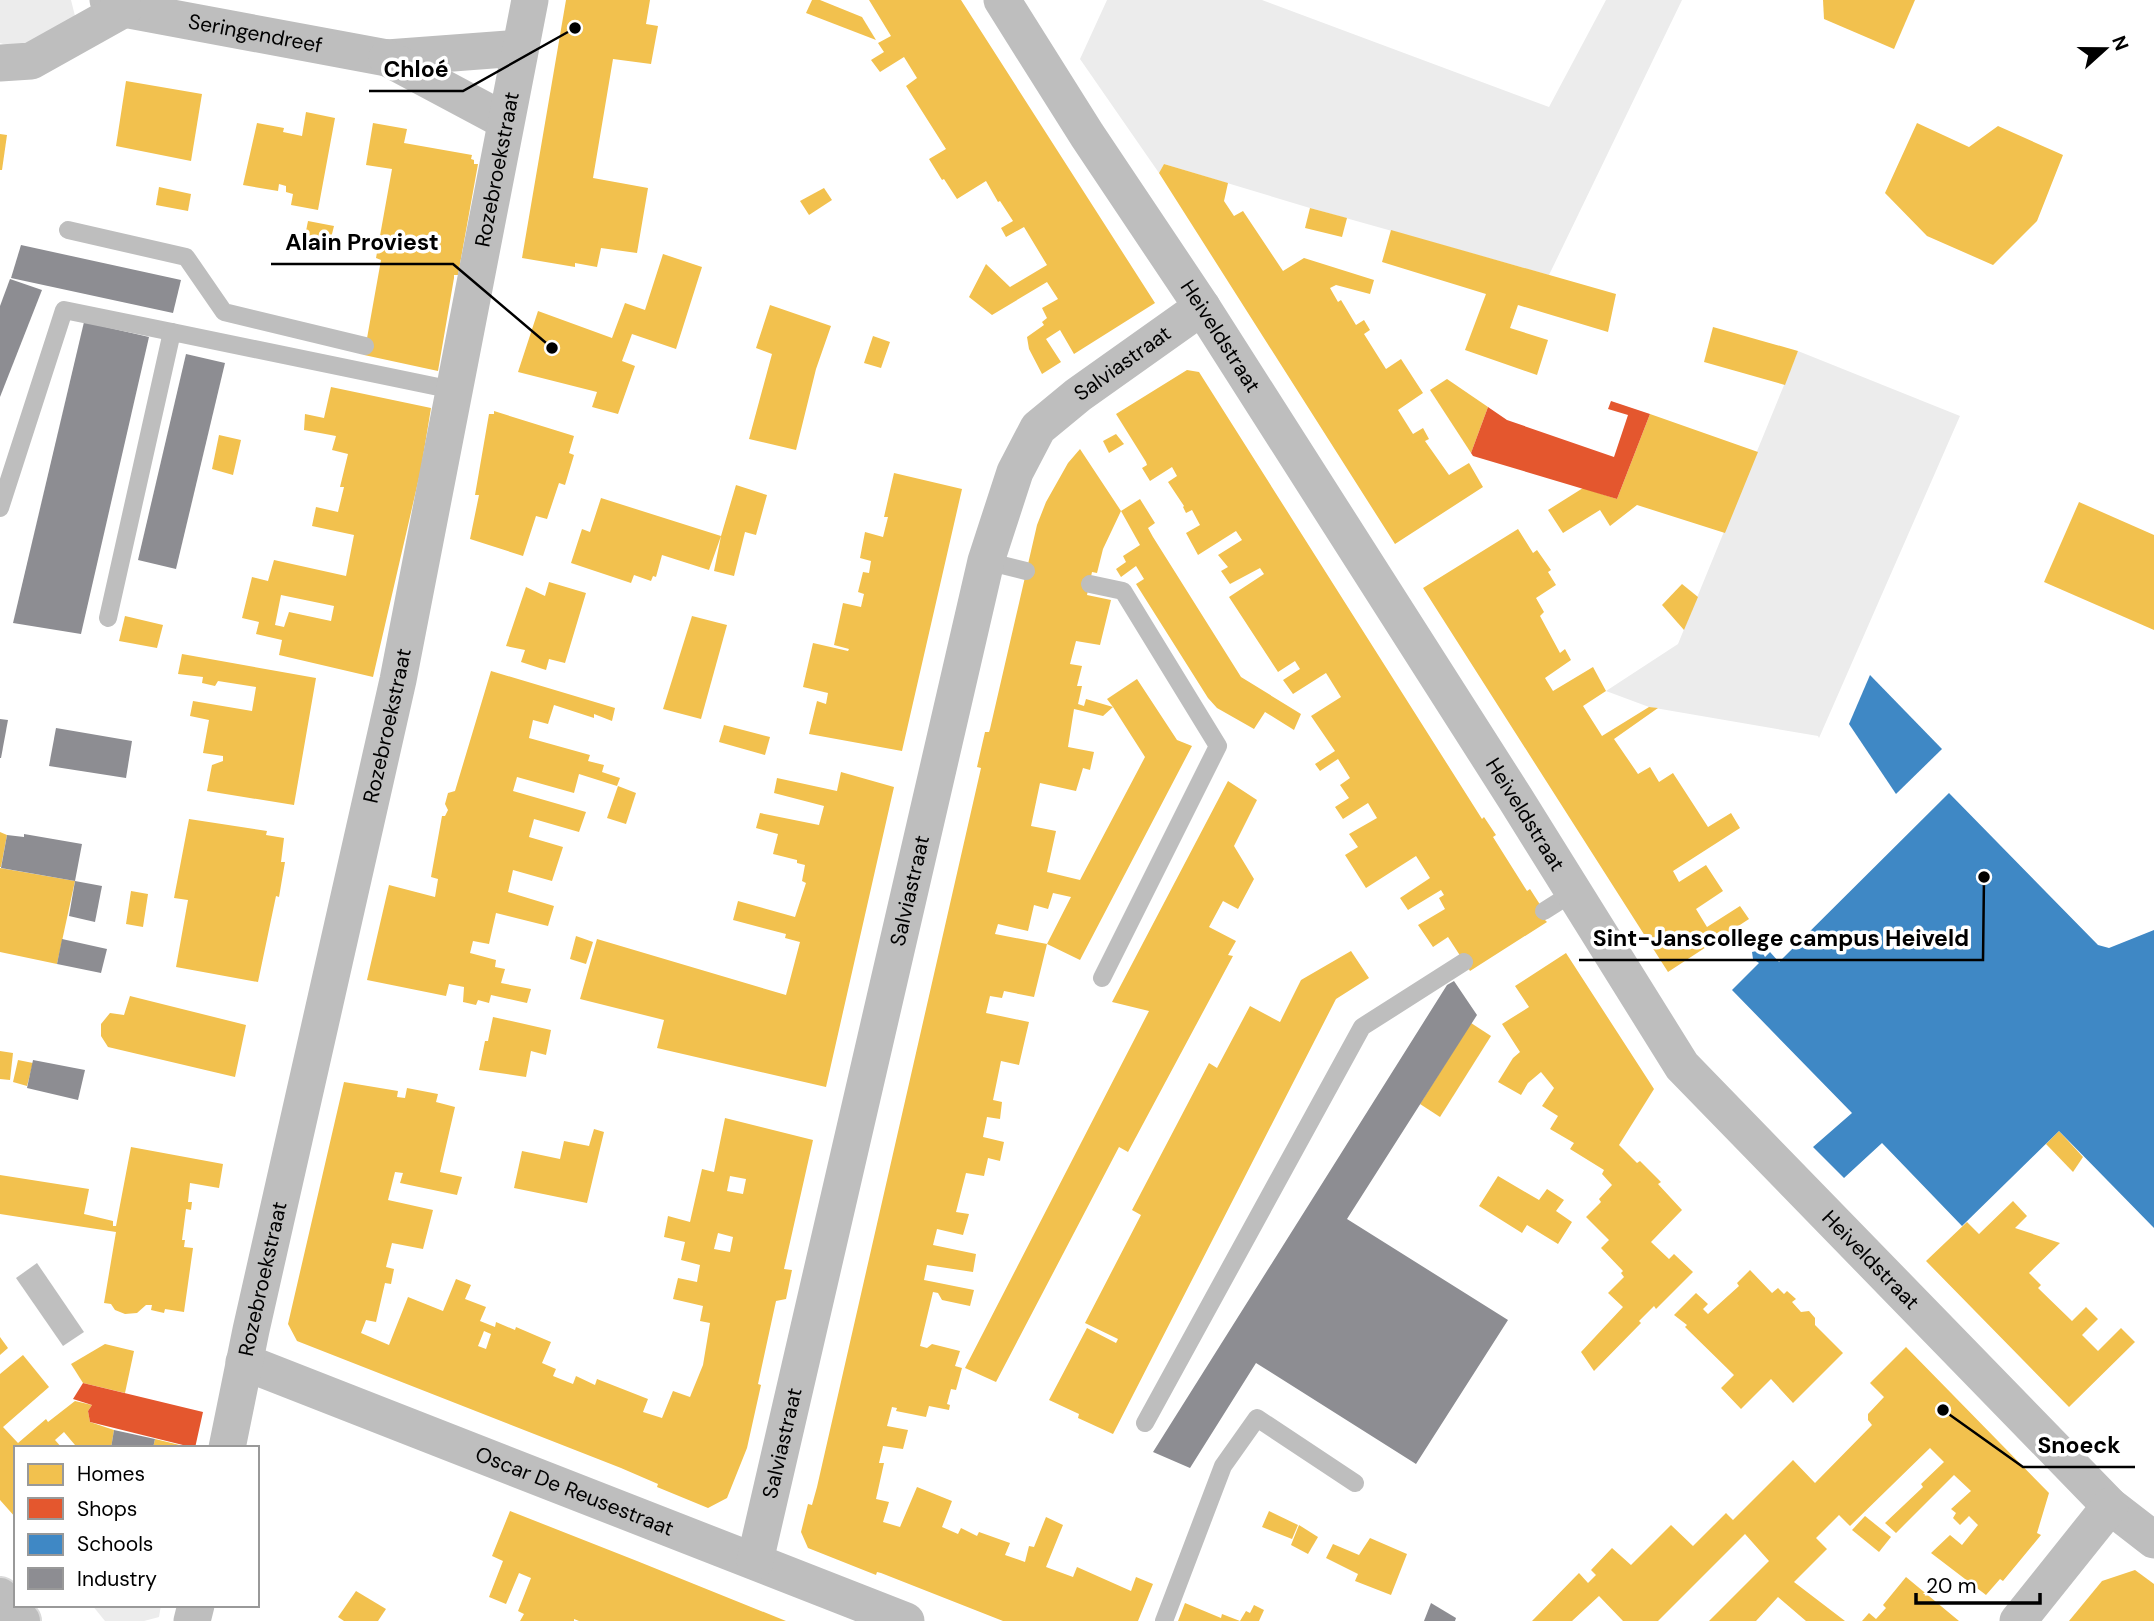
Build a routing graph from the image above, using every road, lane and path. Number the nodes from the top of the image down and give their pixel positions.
1 (530, 0) edge
2 (1002, 0) edge
3 (116, 4) edge
4 (520, 48) junction
5 (387, 58) junction
6 (0, 63) edge
7 (505, 121) junction
8 (68, 230) dead end
9 (1202, 307) junction
10 (172, 332) junction
11 (365, 346) dead end
12 (450, 371) junction
13 (0, 508) edge
14 (986, 561) junction
15 (1026, 571) dead end
16 (1090, 584) dead end
17 (108, 618) dead end
18 (1574, 892) junction
19 (1544, 911) dead end
20 (1464, 962) dead end
21 (1102, 978) dead end
22 (244, 1362) junction
23 (1145, 1423) dead end
24 (227, 1446) edge
25 (1355, 1483) dead end
26 (2110, 1506) junction
27 (2154, 1540) edge
28 (755, 1561) junction
29 (0, 1597) edge
30 (21, 1621) edge
31 (906, 1621) edge
32 (1164, 1621) edge
33 (2018, 1621) edge

1 - 4 street, Rozebroekstraat
2 - 9 street, Heiveldstraat
3 - 5 street, Seringendreef
3 - 6 street, Seringendreef
4 - 5 street, Seringendreef
4 - 7 street, Rozebroekstraat
5 - 7 street, Seringendreef
7 - 12 street, Rozebroekstraat
8 - 11 lane
9 - 14 street, Salviastraat
9 - 18 street, Heiveldstraat
10 - 12 lane
10 - 13 lane
10 - 17 lane
12 - 22 street, Rozebroekstraat
14 - 15 lane
14 - 28 street, Salviastraat
16 - 21 lane
18 - 19 lane
18 - 26 street, Heiveldstraat
20 - 23 lane
22 - 24 street, Rozebroekstraat
22 - 28 street, Oscar De Reusestraat
25 - 32 lane
26 - 27 street, Heiveldstraat
26 - 33 street
28 - 31 street, Oscar De Reusestraat
29 - 30 main road

